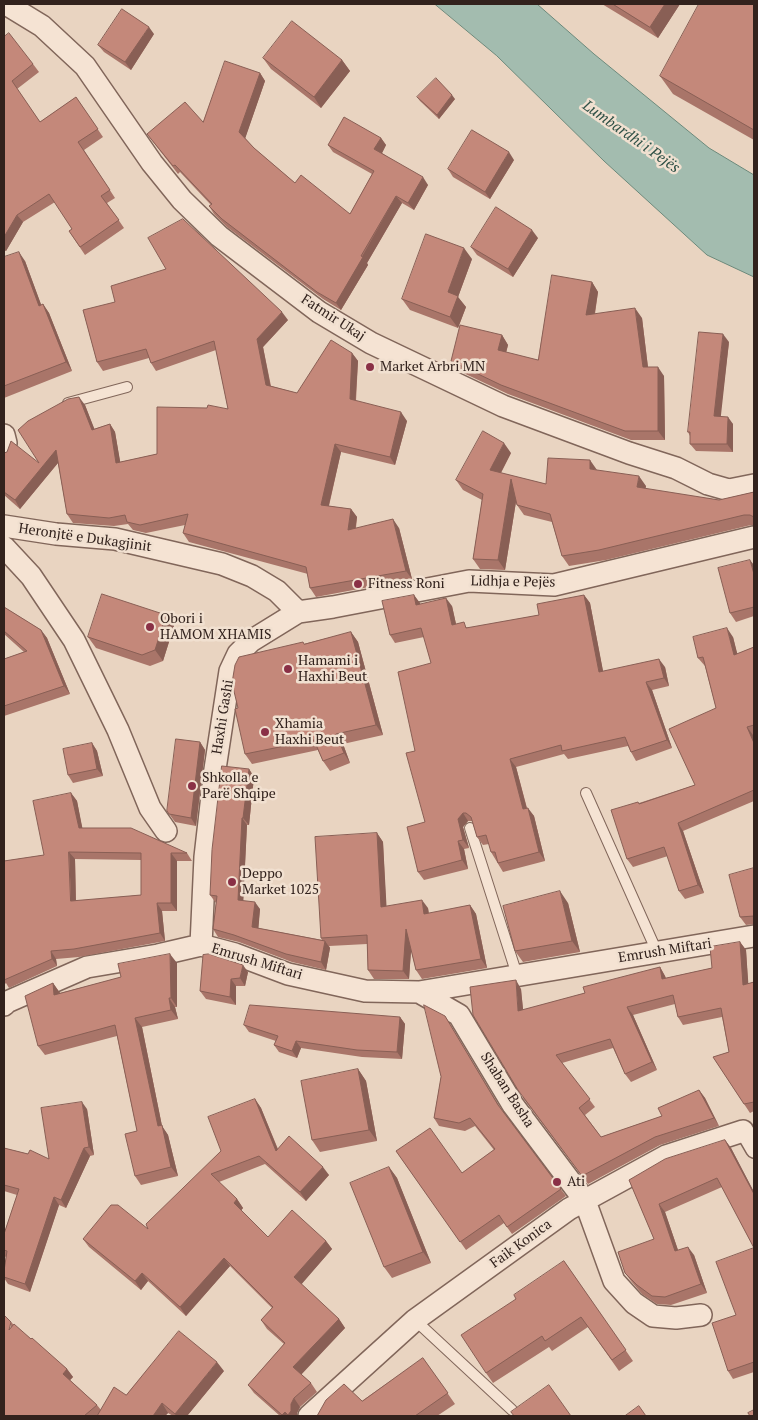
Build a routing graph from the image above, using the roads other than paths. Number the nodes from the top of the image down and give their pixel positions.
1 (6, 4) edge
2 (127, 388) dead end
3 (55, 410) edge
4 (754, 484) edge
5 (4, 526) edge
6 (754, 537) edge
7 (4, 547) edge
8 (298, 612) junction
9 (586, 793) dead end
10 (470, 828) edge
11 (166, 832) dead end
12 (754, 936) edge
13 (201, 945) junction
14 (657, 952) junction
15 (517, 975) junction
16 (418, 992) junction
17 (4, 1005) edge
18 (743, 1131) joint
19 (754, 1150) edge
20 (585, 1201) junction
21 (701, 1315) dead end
22 (415, 1320) junction
23 (512, 1410) edge
24 (309, 1416) edge

1 - 4 street, Fatmir Ukaj
2 - 3 lane
5 - 8 street, Heronjtë e Dukagjinit
6 - 8 street, Lidhja e Pejës
7 - 11 street
8 - 13 street, Haxhi Gashi
9 - 14 lane
10 - 15 lane
12 - 14 street, Emrush Miftari
13 - 16 street, Emrush Miftari
13 - 17 street, Emrush Miftari
14 - 15 street, Emrush Miftari
15 - 16 street, Emrush Miftari
16 - 20 street, Shaban Basha
18 - 19 street, Faik Konica
18 - 20 street, Faik Konica
20 - 21 street, Shaban Basha
20 - 22 street, Faik Konica
22 - 23 lane
22 - 24 street, Faik Konica

